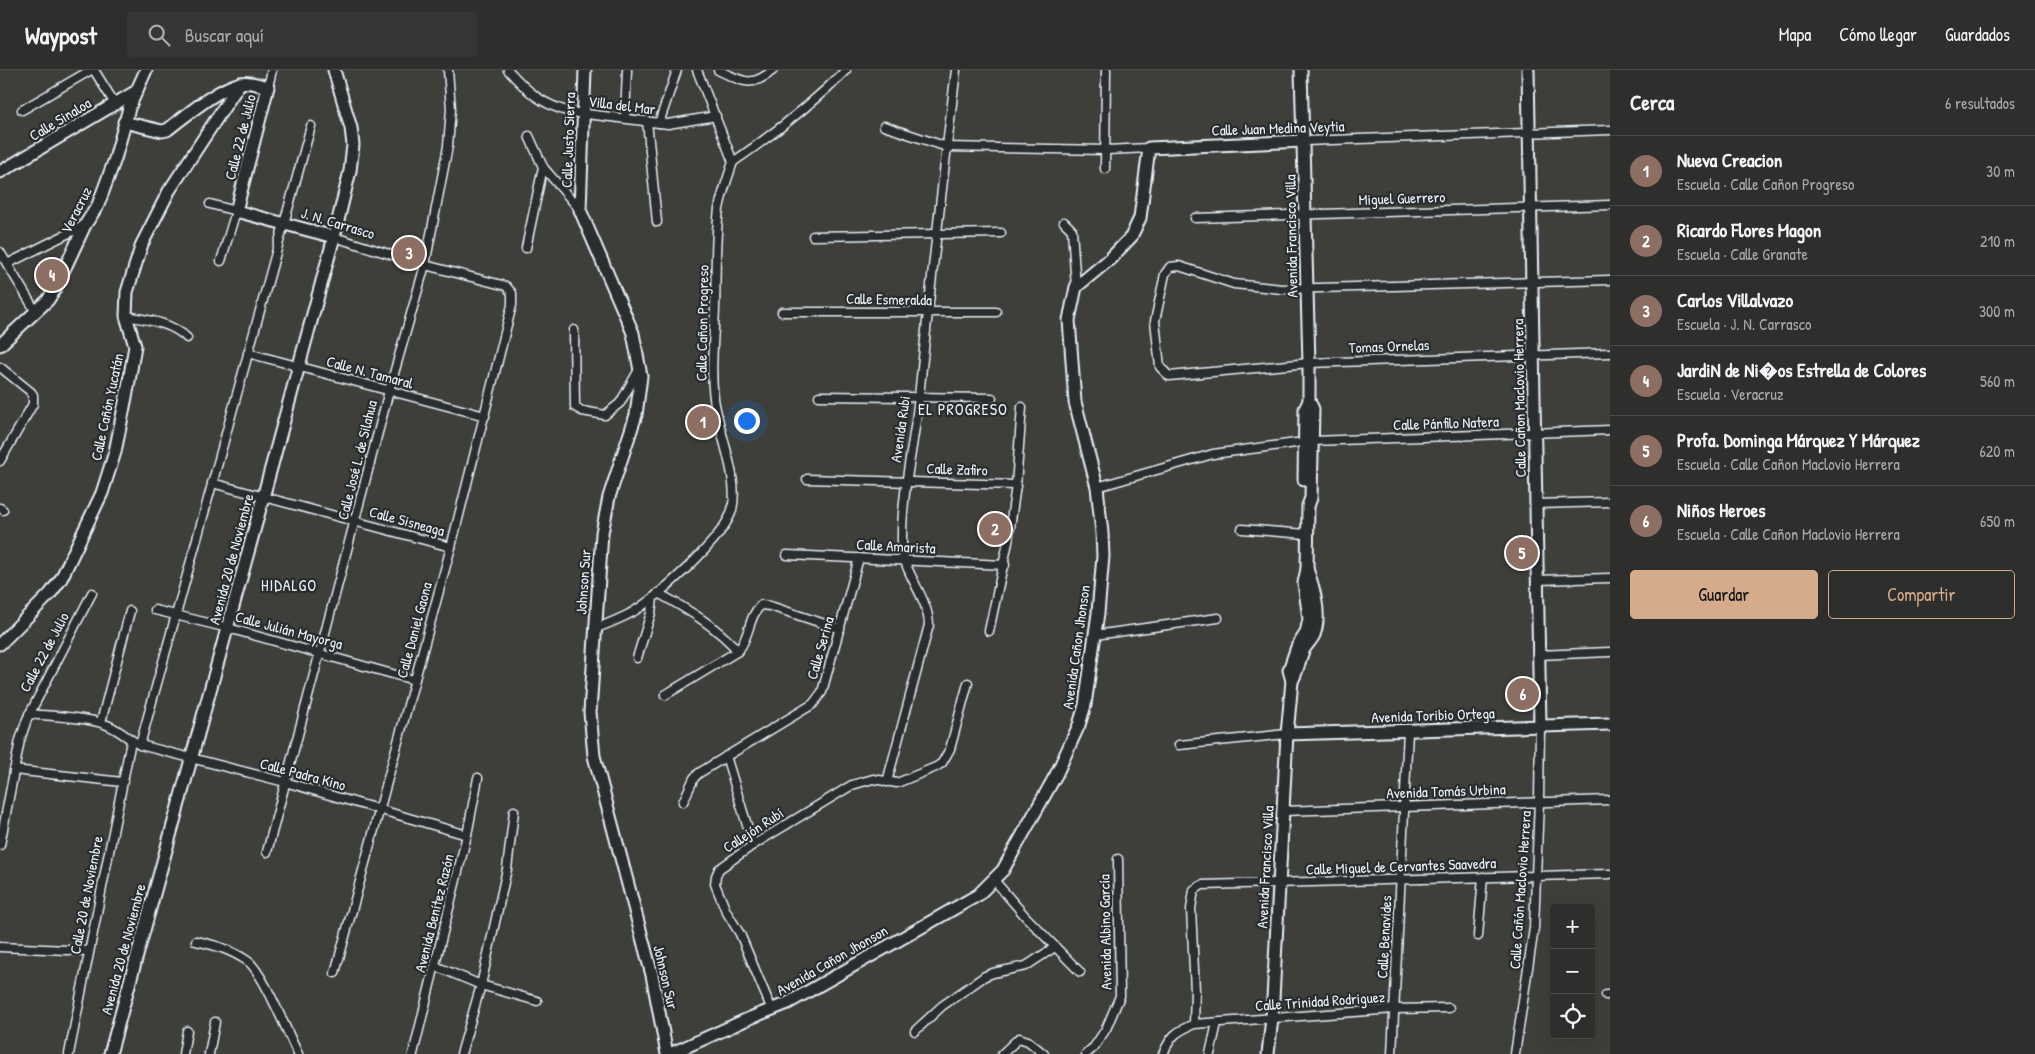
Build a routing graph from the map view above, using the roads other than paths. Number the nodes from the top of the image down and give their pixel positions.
1 (92, 70) edge
2 (146, 70) edge
3 (272, 70) edge
4 (334, 70) edge
5 (448, 70) edge
6 (508, 70) edge
7 (585, 70) edge
8 (627, 70) edge
9 (677, 70) edge
10 (697, 70) edge
11 (718, 70) edge
12 (773, 70) edge
13 (846, 70) edge
14 (956, 70) edge
15 (1106, 70) edge
16 (1301, 70) edge
17 (1528, 70) edge
18 (240, 83) junction
19 (268, 87) junction
20 (135, 92) junction
21 (115, 104) junction
22 (22, 110) dead end
23 (584, 114) junction
24 (716, 116) junction
25 (625, 117) junction
26 (647, 121) junction
27 (124, 122) junction
28 (659, 123) junction
29 (311, 126) dead end
30 (884, 126) dead end
31 (1610, 130) edge
32 (1529, 134) junction
33 (529, 136) dead end
34 (1304, 141) junction
35 (947, 147) junction
36 (1149, 148) junction
37 (1106, 150) junction
38 (733, 162) junction
39 (544, 166) junction
40 (1105, 169) dead end
41 (0, 172) edge
42 (210, 204) dead end
43 (1610, 205) edge
44 (1530, 208) junction
45 (580, 210) junction
46 (236, 211) junction
47 (1306, 215) junction
48 (1195, 218) dead end
49 (283, 222) junction
50 (657, 222) dead end
51 (1064, 222) dead end
52 (85, 225) junction
53 (936, 233) junction
54 (1000, 233) dead end
55 (813, 236) dead end
56 (334, 237) junction
57 (526, 248) dead end
58 (0, 252) edge
59 (222, 261) dead end
60 (7, 264) junction
61 (425, 265) junction
62 (1610, 280) edge
63 (1532, 282) junction
64 (1076, 287) junction
65 (1307, 288) junction
66 (512, 293) joint
67 (36, 312) junction
68 (782, 312) dead end
69 (996, 312) dead end
70 (927, 313) junction
71 (126, 316) junction
72 (574, 330) dead end
73 (187, 338) dead end
74 (0, 345) edge
75 (248, 353) junction
76 (1610, 353) edge
77 (1533, 355) junction
78 (1309, 363) junction
79 (0, 367) edge
80 (297, 367) junction
81 (640, 368) junction
82 (389, 391) junction
83 (819, 396) dead end
84 (919, 398) junction
85 (992, 398) dead end
86 (1309, 402) junction
87 (1022, 407) dead end
88 (485, 416) junction
89 (1610, 430) edge
90 (1534, 434) junction
91 (1313, 441) junction
92 (1296, 443) dead end
93 (0, 461) edge
94 (807, 479) dead end
95 (908, 481) junction
96 (212, 484) junction
97 (1016, 485) junction
98 (1097, 487) junction
99 (263, 498) junction
100 (1610, 502) edge
101 (1536, 504) junction
102 (1308, 506) junction
103 (356, 522) junction
104 (1242, 528) dead end
105 (1307, 534) junction
106 (451, 547) junction
107 (787, 555) dead end
108 (859, 558) junction
109 (904, 561) junction
110 (1005, 565) junction
111 (1610, 578) edge
112 (1537, 580) junction
113 (92, 593) dead end
114 (655, 596) junction
115 (155, 610) dead end
116 (130, 611) dead end
117 (177, 614) junction
118 (1218, 618) dead end
119 (228, 628) junction
120 (595, 629) junction
121 (840, 629) junction
122 (989, 631) dead end
123 (1094, 635) junction
124 (0, 644) edge
125 (738, 651) junction
126 (1610, 652) edge
127 (320, 653) junction
128 (1538, 655) junction
129 (637, 658) dead end
130 (414, 680) junction
131 (968, 683) dead end
132 (665, 695) dead end
133 (29, 714) junction
134 (101, 722) junction
135 (1610, 724) edge
136 (1540, 726) junction
137 (1408, 731) junction
138 (1287, 734) junction
139 (131, 741) junction
140 (140, 745) junction
141 (1179, 745) dead end
142 (726, 756) junction
143 (190, 759) junction
144 (14, 770) junction
145 (478, 778) dead end
146 (122, 782) junction
147 (285, 782) junction
148 (887, 782) junction
149 (1610, 800) edge
150 (1539, 801) junction
151 (683, 802) dead end
152 (1404, 807) junction
153 (379, 808) junction
154 (514, 811) dead end
155 (1283, 811) junction
156 (467, 835) junction
157 (0, 845) edge
158 (753, 845) junction
159 (266, 852) dead end
160 (1118, 859) dead end
161 (1610, 874) edge
162 (1537, 876) junction
163 (1483, 877) junction
164 (1400, 878) junction
165 (994, 880) junction
166 (1278, 884) junction
167 (1478, 936) dead end
168 (196, 941) dead end
169 (0, 947) edge
170 (1055, 947) junction
171 (90, 951) junction
172 (435, 966) junction
173 (1080, 972) dead end
174 (336, 973) dead end
175 (481, 985) junction
176 (537, 1001) dead end
177 (1449, 1008) dead end
178 (1394, 1009) junction
179 (772, 1010) junction
180 (1272, 1018) junction
181 (216, 1022) dead end
182 (1217, 1023) junction
183 (1194, 1024) junction
184 (187, 1031) dead end
185 (915, 1032) dead end
186 (69, 1054) edge
187 (110, 1054) edge
188 (183, 1054) edge
189 (209, 1054) edge
190 (298, 1054) edge
191 (413, 1054) edge
192 (461, 1054) edge
193 (669, 1054) edge
194 (1002, 1054) edge
195 (1044, 1054) edge
196 (1086, 1054) edge
197 (1163, 1054) edge
198 (1210, 1054) edge
199 (1268, 1054) edge
200 (1392, 1054) edge
201 (1515, 1054) edge

1 - 21 street
1 - 22 street
2 - 20 street, Veracruz
3 - 19 street, Calle 22 de Julio
4 - 56 street, Avenida 20 de Noviembre
5 - 61 street, Calle José L. de Silahua
6 - 23 street, Villa del Mar
7 - 23 street, Calle Justo Sierra
8 - 25 street
9 - 28 street
10 - 24 street
11 - 12 street
13 - 38 street
14 - 35 street, Avenida Rubi
15 - 37 street
16 - 34 street, Avenida Francisco Villa
17 - 32 street, Calle Cañon Maclovio Herrera
18 - 19 street
18 - 27 street
18 - 71 street, Calle Cañón Yucatán
19 - 46 street, Calle 22 de Julio
20 - 21 street, Calle Sinaloa
20 - 27 street, Veracruz
21 - 41 street, Calle Sinaloa
23 - 25 street, Villa del Mar
23 - 45 street, Calle Justo Sierra
24 - 28 street, Villa del Mar
24 - 38 street
25 - 26 street, Villa del Mar
26 - 28 street, Villa del Mar
26 - 50 street
27 - 52 street, Veracruz
29 - 49 street
30 - 35 street, Calle Juan Medina Veytia
31 - 32 street, Calle Juan Medina Veytia
32 - 34 street, Calle Juan Medina Veytia
32 - 44 street, Calle Cañon Maclovio Herrera
33 - 39 street, Johnson Sur
34 - 36 street, Calle Juan Medina Veytia
34 - 47 street, Avenida Francisco Villa
35 - 37 street, Calle Juan Medina Veytia
35 - 53 street, Avenida Rubi
36 - 37 street, Calle Juan Medina Veytia
36 - 64 street
37 - 40 street
38 - 114 street, Calle Cañon Progreso
39 - 45 street, Johnson Sur
39 - 57 street
42 - 46 street, J. N. Carrasco
43 - 44 street, Miguel Guerrero
44 - 47 street, Miguel Guerrero
44 - 63 street, Calle Cañon Maclovio Herrera
45 - 81 street, Johnson Sur
46 - 49 street, J. N. Carrasco
46 - 59 street
47 - 48 street, Miguel Guerrero
47 - 65 street, Avenida Francisco Villa
49 - 56 street, J. N. Carrasco
49 - 75 street
51 - 64 street
52 - 60 street
52 - 67 street, Veracruz
53 - 54 street
53 - 55 street
53 - 70 street, Avenida Rubi
56 - 61 street, J. N. Carrasco
56 - 80 street, Avenida 20 de Noviembre
58 - 60 street
60 - 67 street
61 - 66 street, J. N. Carrasco
61 - 82 street, Calle José L. de Silahua
62 - 63 street
63 - 65 street
63 - 77 street, Calle Cañon Maclovio Herrera
64 - 98 street, Avenida Cañon Jhonson
65 - 78 street, Avenida Francisco Villa
65 - 78 street, Tomas Ornelas
66 - 88 street, Calle Daniel Gaona
67 - 74 street, Veracruz
68 - 70 street, Calle Esmeralda
69 - 70 street, Calle Esmeralda
70 - 84 street, Avenida Rubi
71 - 73 street
71 - 124 street, Calle Cañón Yucatán
72 - 81 street
75 - 80 street, Calle N. Tamaral
75 - 96 street
76 - 77 street, Tomas Ornelas
77 - 78 street, Tomas Ornelas
77 - 90 street, Calle Cañon Maclovio Herrera
78 - 86 street, Avenida Francisco Villa
79 - 93 street
80 - 82 street, Calle N. Tamaral
80 - 99 street, Avenida 20 de Noviembre
81 - 120 street, Johnson Sur
82 - 88 street, Calle N. Tamaral
82 - 103 street, Calle José L. de Silahua
83 - 84 street
84 - 85 street
84 - 95 street, Avenida Rubi
86 - 91 street, Avenida Francisco Villa
86 - 102 street, Avenida Francisco Villa
87 - 97 street
88 - 106 street, Calle Daniel Gaona
89 - 90 street, Calle Pánfilo Natera
90 - 91 street, Calle Pánfilo Natera
90 - 101 street, Calle Cañon Maclovio Herrera
91 - 102 street, Avenida Francisco Villa
92 - 98 street
94 - 95 street, Calle Zafiro
95 - 97 street, Calle Zafiro
95 - 109 street, Avenida Rubi
96 - 99 street, Calle Sisneaga
96 - 117 street
97 - 110 street
98 - 123 street, Avenida Cañon Jhonson
99 - 103 street, Calle Sisneaga
99 - 119 street, Avenida 20 de Noviembre
100 - 101 street
101 - 112 street, Calle Cañon Maclovio Herrera
102 - 105 street, Avenida Francisco Villa
103 - 106 street, Calle Sisneaga
103 - 127 street, Calle José L. de Silahua
104 - 105 street
105 - 138 street, Avenida Francisco Villa
106 - 130 street, Calle Daniel Gaona
107 - 108 street, Calle Amarista
108 - 109 street, Calle Amarista
108 - 121 street, Calle Serina
109 - 110 street, Calle Amarista
109 - 148 street, Avenida Rubi
110 - 122 street
111 - 112 street
112 - 128 street, Calle Cañon Maclovio Herrera
113 - 133 street, Calle 22 de Julio
114 - 120 street, Calle Cañon Progreso
114 - 125 street
114 - 129 street
115 - 117 street, Calle Julián Mayorga
116 - 134 street
117 - 119 street, Calle Julián Mayorga
117 - 140 street
118 - 123 street
119 - 127 street, Calle Julián Mayorga
119 - 143 street, Avenida 20 de Noviembre
120 - 193 street, Johnson Sur
121 - 125 street
121 - 142 street, Calle Serina
123 - 165 street, Avenida Cañon Jhonson
125 - 132 street
126 - 128 street
127 - 130 street, Calle Julián Mayorga
127 - 147 street, Calle José L. de Silahua
128 - 136 street, Calle Cañon Maclovio Herrera
130 - 153 street, Calle Daniel Gaona
131 - 148 street, Callejón Rubí
133 - 134 street
133 - 144 street, Calle 22 de Julio
134 - 139 street, Calle Padra Kino
135 - 136 street, Avenida Toribio Ortega
136 - 137 street, Avenida Toribio Ortega
136 - 150 street, Calle Cañón Maclovio Herrera
137 - 138 street, Avenida Toribio Ortega
137 - 152 street, Calle Benavides
138 - 141 street
138 - 155 street, Avenida Francisco Villa
139 - 140 street, Calle Padra Kino
139 - 146 street, Calle 20 de Noviembre
140 - 143 street, Calle Padra Kino
142 - 151 street, Calle Serina
142 - 158 street
143 - 147 street, Calle Padra Kino
143 - 187 street, Avenida 20 de Noviembre
144 - 146 street
144 - 157 street, Calle 22 de Julio
145 - 156 street, Avenida Benítez Razón
146 - 171 street, Calle 20 de Noviembre
147 - 153 street, Calle Padra Kino
147 - 159 street, Calle José L. de Silahua
148 - 158 street, Callejón Rubí
149 - 150 street, Avenida Tomás Urbina
150 - 152 street, Avenida Tomás Urbina
150 - 162 street, Calle Cañón Maclovio Herrera
152 - 155 street, Avenida Tomás Urbina
152 - 164 street, Calle Benavides
153 - 156 street, Calle Padra Kino
153 - 174 street, Calle Daniel Gaona
154 - 175 street
155 - 166 street, Avenida Francisco Villa
156 - 172 street, Avenida Benítez Razón
158 - 179 street, Callejón Rubí
160 - 196 street, Avenida Albino García
161 - 162 street, Calle Miguel de Cervantes Saavedra
162 - 163 street, Calle Miguel de Cervantes Saavedra
162 - 201 street, Calle Cañón Maclovio Herrera
163 - 164 street, Calle Miguel de Cervantes Saavedra
163 - 167 street
164 - 166 street, Calle Miguel de Cervantes Saavedra
164 - 178 street, Calle Benavides
165 - 170 street
165 - 179 street, Avenida Cañon Jhonson
166 - 180 street, Avenida Francisco Villa
166 - 183 street, Calle Miguel de Cervantes Saavedra
168 - 190 street
169 - 171 street
170 - 173 street
170 - 185 street
171 - 186 street, Calle 20 de Noviembre
172 - 175 street
172 - 191 street, Avenida Benítez Razón
175 - 176 street
175 - 192 street
177 - 178 street, Calle Trinidad Rodriguez
178 - 180 street, Calle Trinidad Rodriguez
178 - 200 street, Calle Benavides
179 - 193 street, Avenida Cañon Jhonson
180 - 182 street, Calle Trinidad Rodriguez
180 - 199 street, Avenida Francisco Villa
181 - 189 street
182 - 183 street, Calle Trinidad Rodriguez
182 - 198 street
183 - 197 street
184 - 188 street
194 - 195 street

